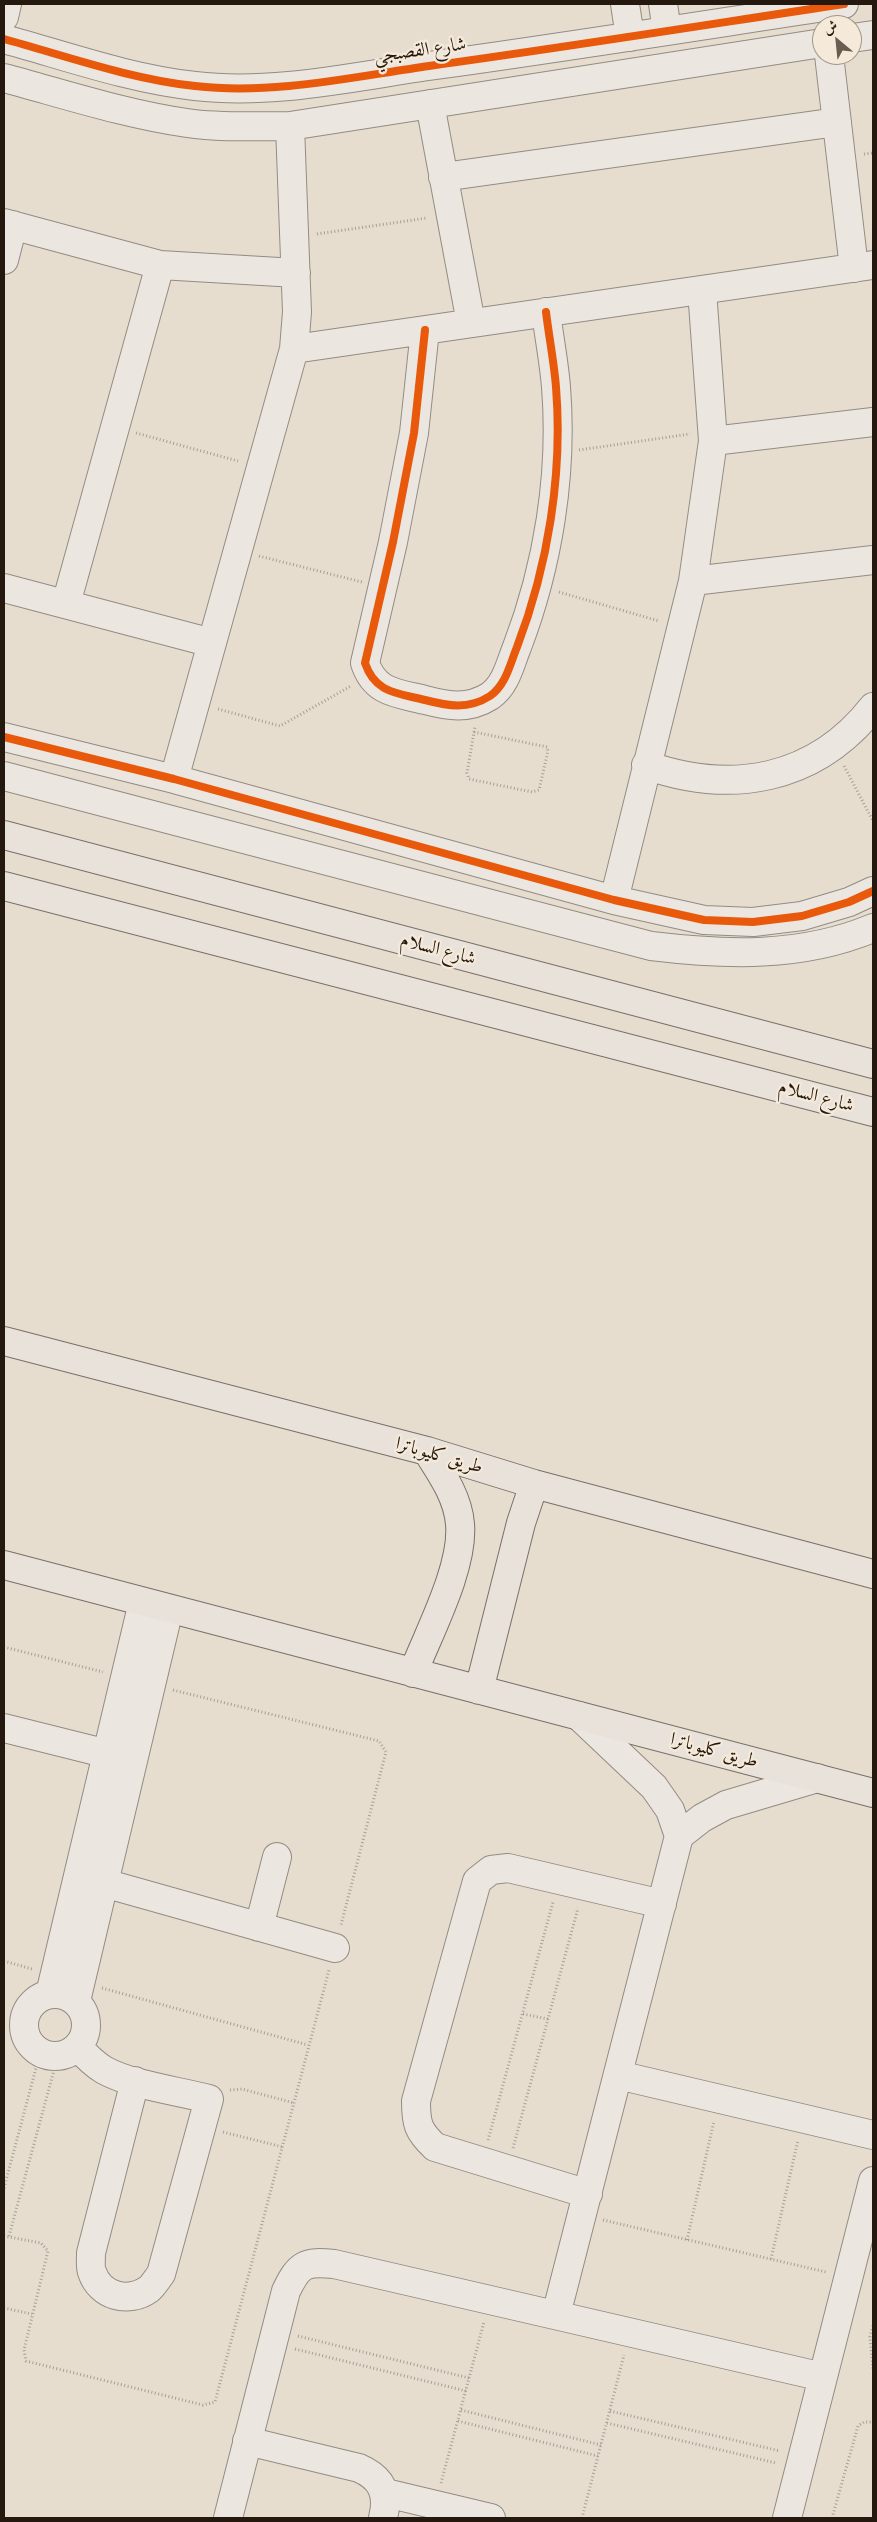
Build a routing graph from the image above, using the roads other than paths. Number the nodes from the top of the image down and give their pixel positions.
1 (8, 4) edge
2 (625, 4) edge
3 (663, 4) edge
4 (844, 4) edge
5 (4, 18) edge
6 (667, 31) junction
7 (630, 37) junction
8 (4, 39) edge
9 (812, 45) edge
10 (534, 52) junction
11 (830, 65) edge
12 (4, 78) edge
13 (540, 87) junction
14 (430, 104) junction
15 (837, 122) junction
16 (290, 126) junction
17 (443, 177) junction
18 (8, 224) edge
19 (4, 260) edge
20 (160, 265) junction
21 (864, 266) edge
22 (296, 273) junction
23 (702, 290) junction
24 (546, 312) junction
25 (471, 323) junction
26 (425, 330) junction
27 (294, 349) junction
28 (873, 422) edge
29 (713, 436) junction
30 (873, 560) edge
31 (693, 581) junction
32 (4, 588) edge
33 (66, 604) junction
34 (212, 643) junction
35 (873, 707) edge
36 (4, 737) edge
37 (646, 765) junction
38 (4, 776) edge
39 (174, 779) junction
40 (4, 835) edge
41 (442, 854) junction
42 (4, 886) edge
43 (433, 889) junction
44 (873, 891) edge
45 (614, 900) junction
46 (873, 928) edge
47 (873, 1064) edge
48 (873, 1112) edge
49 (4, 1341) edge
50 (427, 1451) junction
51 (534, 1484) junction
52 (4, 1565) edge
53 (873, 1574) edge
54 (143, 1602) junction
55 (169, 1609) junction
56 (413, 1673) junction
57 (479, 1690) junction
58 (579, 1716) junction
59 (5, 1732) edge
60 (107, 1753) junction
61 (133, 1760) junction
62 (817, 1778) junction
63 (873, 1793) edge
64 (680, 1836) junction
65 (277, 1857) dead end
66 (104, 1883) junction
67 (662, 1904) junction
68 (259, 1927) junction
69 (335, 1948) road end
70 (52, 1984) junction
71 (78, 1991) junction
72 (41, 2047) edge
73 (618, 2075) junction
74 (135, 2081) junction
75 (873, 2135) edge
76 (873, 2181) edge
77 (585, 2205) junction
78 (556, 2315) junction
79 (823, 2376) junction
80 (247, 2441) junction
81 (384, 2506) edge
82 (228, 2518) edge
83 (490, 2518) edge
84 (787, 2518) edge

1 - 5 street
2 - 7 street
3 - 6 street
4 - 6 street, شارع القصبجي
6 - 7 street, شارع القصبجي
7 - 10 street, شارع القصبجي
8 - 10 street, شارع القصبجي
9 - 13 street
10 - 13 street
11 - 15 street
12 - 16 street
13 - 14 street
14 - 16 street
14 - 17 street
15 - 17 street
15 - 21 street
16 - 22 street
17 - 25 street
18 - 19 street
18 - 20 street
20 - 22 street
20 - 33 street
21 - 23 street
22 - 27 street
23 - 24 street
23 - 29 street
24 - 25 street
24 - 26 street
25 - 26 street
26 - 27 street
27 - 34 street
28 - 29 street
29 - 31 street
30 - 31 street
31 - 37 street
32 - 33 street
33 - 34 street
34 - 39 street
35 - 37 street
36 - 39 street
37 - 45 street
38 - 43 street
39 - 41 street
40 - 47 main road, شارع السلام
41 - 43 street
41 - 45 street
42 - 48 main road, شارع السلام
43 - 46 street
44 - 45 street
49 - 50 main road, طريق كليوباترا
50 - 51 main road, طريق كليوباترا
50 - 56 main road
51 - 53 main road, طريق كليوباترا
51 - 57 main road
52 - 54 main road, طريق كليوباترا
54 - 55 main road, طريق كليوباترا
54 - 60 street
55 - 56 main road, طريق كليوباترا
55 - 61 street
56 - 57 main road, طريق كليوباترا
57 - 58 main road, طريق كليوباترا
58 - 62 main road, طريق كليوباترا
58 - 64 street
59 - 60 street
60 - 61 street
60 - 70 street
61 - 66 street
62 - 63 main road, طريق كليوباترا
62 - 64 street
64 - 67 street
65 - 68 street
66 - 68 street
66 - 71 street
67 - 73 street
67 - 77 street
68 - 69 street
70 - 71 street
70 - 72 street
71 - 72 street
72 - 74 street
73 - 75 street
73 - 77 street
74 - 74 street
76 - 79 street
77 - 78 street
78 - 79 street
78 - 80 street
79 - 84 street
80 - 81 street
80 - 82 street
81 - 83 street

